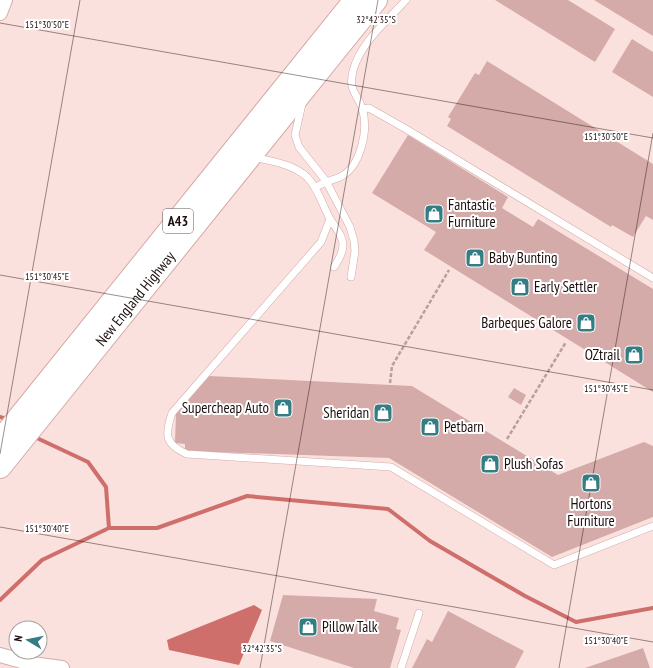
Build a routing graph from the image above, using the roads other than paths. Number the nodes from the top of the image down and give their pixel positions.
1 (5, 0) edge
2 (355, 0) edge
3 (376, 0) edge
4 (406, 0) edge
5 (0, 13) edge
6 (308, 84) junction
7 (362, 109) junction
8 (249, 157) junction
9 (326, 181) junction
10 (315, 188) junction
11 (330, 219) junction
12 (334, 267) dead end
13 (351, 277) dead end
14 (653, 278) edge
15 (0, 441) edge
16 (0, 467) edge
17 (653, 526) edge
18 (419, 613) dead end
19 (1, 654) edge
20 (62, 668) edge
21 (401, 668) edge

1 - 5 street
2 - 15 highway, New England Highway / A43
3 - 6 highway, New England Highway / A43
4 - 7 lane
6 - 8 highway, New England Highway / A43
6 - 9 lane
7 - 9 lane
7 - 14 lane
8 - 10 lane
8 - 16 highway, New England Highway / A43
9 - 10 lane
9 - 13 lane
10 - 11 lane
11 - 12 lane
11 - 17 lane
18 - 21 lane
19 - 20 street

